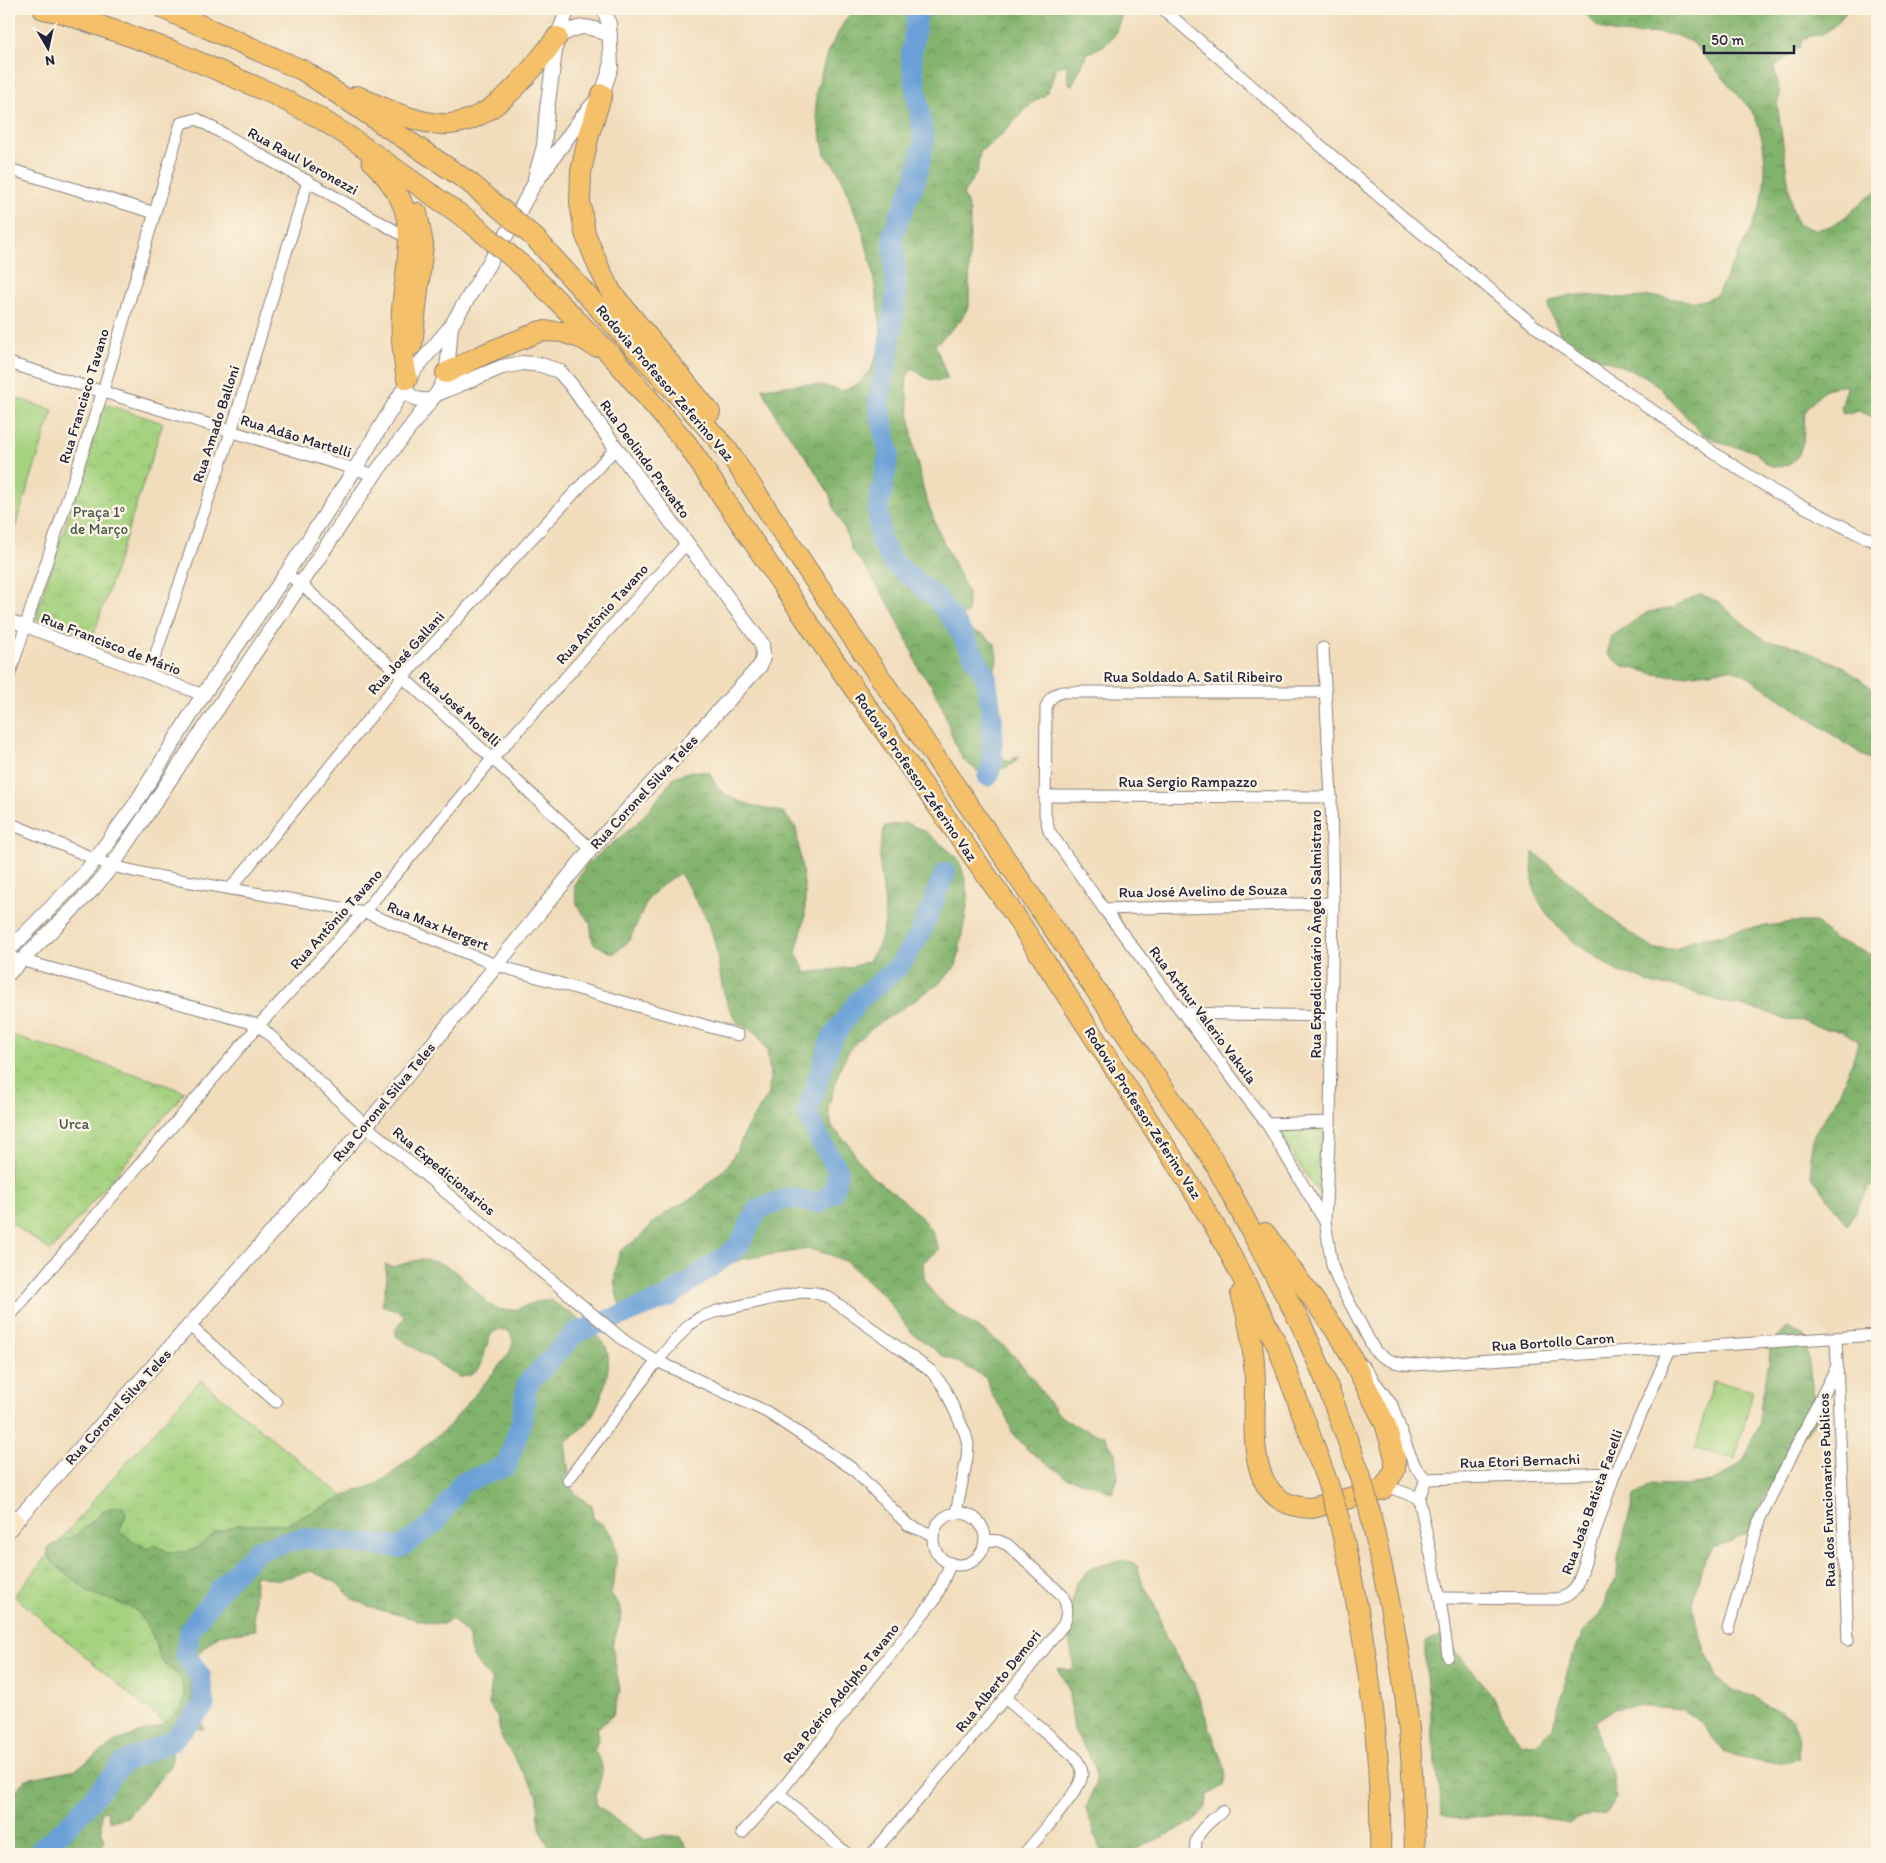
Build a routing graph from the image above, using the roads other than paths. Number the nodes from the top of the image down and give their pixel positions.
1 (43, 9) edge
2 (164, 9) edge
3 (568, 9) edge
4 (604, 9) edge
5 (1163, 9) edge
6 (610, 34) junction
7 (557, 37) junction
8 (304, 71) junction
9 (602, 94) junction
10 (180, 123) joint
11 (348, 136) junction
12 (9, 170) edge
13 (400, 172) junction
14 (308, 181) junction
15 (533, 186) junction
16 (155, 213) junction
17 (408, 238) junction
18 (451, 326) junction
19 (612, 358) junction
20 (9, 363) edge
21 (446, 373) junction
22 (409, 378) junction
23 (103, 392) junction
24 (435, 396) junction
25 (231, 432) junction
26 (616, 448) junction
27 (726, 448) junction
28 (355, 469) junction
29 (374, 475) junction
30 (1877, 542) edge
31 (687, 543) junction
32 (286, 574) junction
33 (301, 584) junction
34 (9, 620) edge
35 (25, 626) junction
36 (1323, 648) dead end
37 (756, 672) joint
38 (148, 674) junction
39 (9, 676) edge
40 (402, 678) junction
41 (1326, 692) junction
42 (203, 695) junction
43 (493, 758) junction
44 (1045, 796) junction
45 (1331, 797) junction
46 (9, 823) edge
47 (591, 849) junction
48 (94, 859) junction
49 (112, 866) junction
50 (230, 889) junction
51 (1333, 903) junction
52 (1104, 909) junction
53 (364, 912) junction
54 (9, 950) edge
55 (15, 959) edge
56 (496, 965) junction
57 (9, 973) edge
58 (1183, 1014) junction
59 (1331, 1016) junction
60 (259, 1025) junction
61 (738, 1035) dead end
62 (1330, 1122) junction
63 (1267, 1124) junction
64 (366, 1126) junction
65 (1213, 1160) junction
66 (1325, 1221) junction
67 (1224, 1240) junction
68 (9, 1317) edge
69 (190, 1326) junction
70 (1877, 1335) edge
71 (1836, 1338) junction
72 (1342, 1339) junction
73 (1670, 1349) junction
74 (657, 1360) junction
75 (1837, 1366) junction
76 (276, 1402) dead end
77 (1615, 1473) junction
78 (1426, 1479) junction
79 (568, 1480) dead end
80 (1383, 1490) junction
81 (1419, 1498) junction
82 (956, 1513) junction
83 (11, 1522) edge
84 (933, 1535) junction
85 (985, 1540) junction
86 (951, 1563) junction
87 (1440, 1598) junction
88 (1728, 1629) dead end
89 (1848, 1640) dead end
90 (1448, 1656) dead end
91 (1005, 1698) junction
92 (780, 1794) junction
93 (1222, 1811) dead end
94 (742, 1833) dead end
95 (847, 1854) edge
96 (872, 1854) edge
97 (1024, 1854) edge
98 (1196, 1854) edge
99 (1380, 1854) edge
100 (1415, 1854) edge

1 - 11 highway, Rodovia Professor Zeferino Vaz
2 - 8 highway, Rodovia Professor Zeferino Vaz
3 - 7 street
4 - 6 street
5 - 30 street
6 - 7 street
6 - 9 street
7 - 8 highway
7 - 15 street
8 - 27 highway, Rodovia Professor Zeferino Vaz, bridge
9 - 15 street
9 - 27 highway
10 - 14 street, Rua Raul Veronezzi
10 - 16 street, Rua Francisco Tavano
11 - 13 highway, Rodovia Professor Zeferino Vaz
11 - 17 highway
12 - 16 street
13 - 19 highway, Rodovia Professor Zeferino Vaz, bridge
13 - 22 highway
14 - 17 street, Rua Raul Veronezzi
14 - 25 street, Rua Amado Balloni
15 - 18 street
16 - 23 street, Rua Francisco Tavano
17 - 22 highway
18 - 21 street
18 - 22 street
19 - 21 highway
19 - 67 highway, Rodovia Professor Zeferino Vaz
20 - 23 street, Rua Adão Martelli
21 - 24 street
22 - 24 street
22 - 28 street
23 - 25 street, Rua Adão Martelli
23 - 35 street, Rua Francisco Tavano
24 - 26 street, Rua Deolindo Prevatto
24 - 29 street
25 - 28 street, Rua Adão Martelli
25 - 38 street, Rua Amado Balloni
26 - 31 street, Rua Deolindo Prevatto
26 - 40 street, Rua José Gallani
27 - 65 highway, Rodovia Professor Zeferino Vaz
28 - 29 street, Rua Adão Martelli
28 - 32 street
29 - 33 street
31 - 37 street, Rua Deolindo Prevatto
31 - 43 street, Rua Antônio Tavano
32 - 33 street, Rua José Morelli
32 - 42 street
33 - 40 street, Rua José Morelli
33 - 49 street
34 - 35 street, Rua Francisco de Mário
35 - 38 street, Rua Francisco de Mário
35 - 39 street, Rua Francisco Tavano
36 - 41 street, Rua Expedicionário Ângelo Salmistraro
37 - 47 street, Rua Coronel Silva Teles
38 - 42 street, Rua Francisco de Mário
40 - 43 street, Rua José Morelli
40 - 50 street, Rua José Gallani
41 - 44 street, Rua Soldado A. Satil Ribeiro
41 - 45 street, Rua Expedicionário Ângelo Salmistraro
42 - 48 street
43 - 47 street, Rua José Morelli
43 - 53 street, Rua Antônio Tavano
44 - 45 street, Rua Sergio Rampazzo
44 - 52 street, Rua Arthur Valerio Vakula
45 - 51 street, Rua Expedicionário Ângelo Salmistraro
46 - 48 street, Rua Max Hergert
47 - 56 street, Rua Coronel Silva Teles
48 - 49 street, Rua Max Hergert
48 - 54 street
49 - 50 street, Rua Max Hergert
49 - 55 street
50 - 53 street, Rua Max Hergert
51 - 52 street, Rua José Avelino de Souza
51 - 59 street, Rua Expedicionário Ângelo Salmistraro
52 - 58 street, Rua Arthur Valerio Vakula
53 - 56 street, Rua Max Hergert
53 - 60 street, Rua Antônio Tavano
55 - 57 street
55 - 60 street, Rua Expedicionários
56 - 61 street, Rua Max Hergert
56 - 64 street, Rua Coronel Silva Teles
58 - 59 street
58 - 63 street, Rua Arthur Valerio Vakula
59 - 62 street, Rua Expedicionário Ângelo Salmistraro
60 - 64 street, Rua Expedicionários
60 - 68 street, Rua Antônio Tavano
62 - 63 street
62 - 66 street, Rua Expedicionário Ângelo Salmistraro
63 - 66 street, Rua Arthur Valerio Vakula
64 - 69 street, Rua Coronel Silva Teles
64 - 74 street, Rua Expedicionários
65 - 72 highway
65 - 100 highway, Rodovia Professor Zeferino Vaz, bridge
66 - 73 street, Rua Bortollo Caron
67 - 80 highway
67 - 99 highway, Rodovia Professor Zeferino Vaz, bridge
69 - 76 street
69 - 83 street, Rua Coronel Silva Teles
70 - 71 street, Rua Bortollo Caron
71 - 73 street, Rua Bortollo Caron
71 - 75 street, Rua dos Funcionarios Publicos
72 - 78 street
72 - 80 highway
73 - 77 street, Rua João Batista Facelli
74 - 79 street
74 - 82 street
74 - 84 street, Rua Expedicionários
75 - 88 street
75 - 89 street, Rua dos Funcionarios Publicos
77 - 78 street, Rua Etori Bernachi
77 - 87 street, Rua João Batista Facelli
78 - 81 street
80 - 81 street
81 - 87 street
82 - 84 street
82 - 85 street
84 - 86 street
85 - 86 street
85 - 91 street, Rua Alberto Demori
86 - 92 street, Rua Poério Adolpho Tavano
87 - 90 street
91 - 96 street, Rua Alberto Demori
91 - 97 street
92 - 94 street, Rua Poério Adolpho Tavano
92 - 95 street
93 - 98 street

